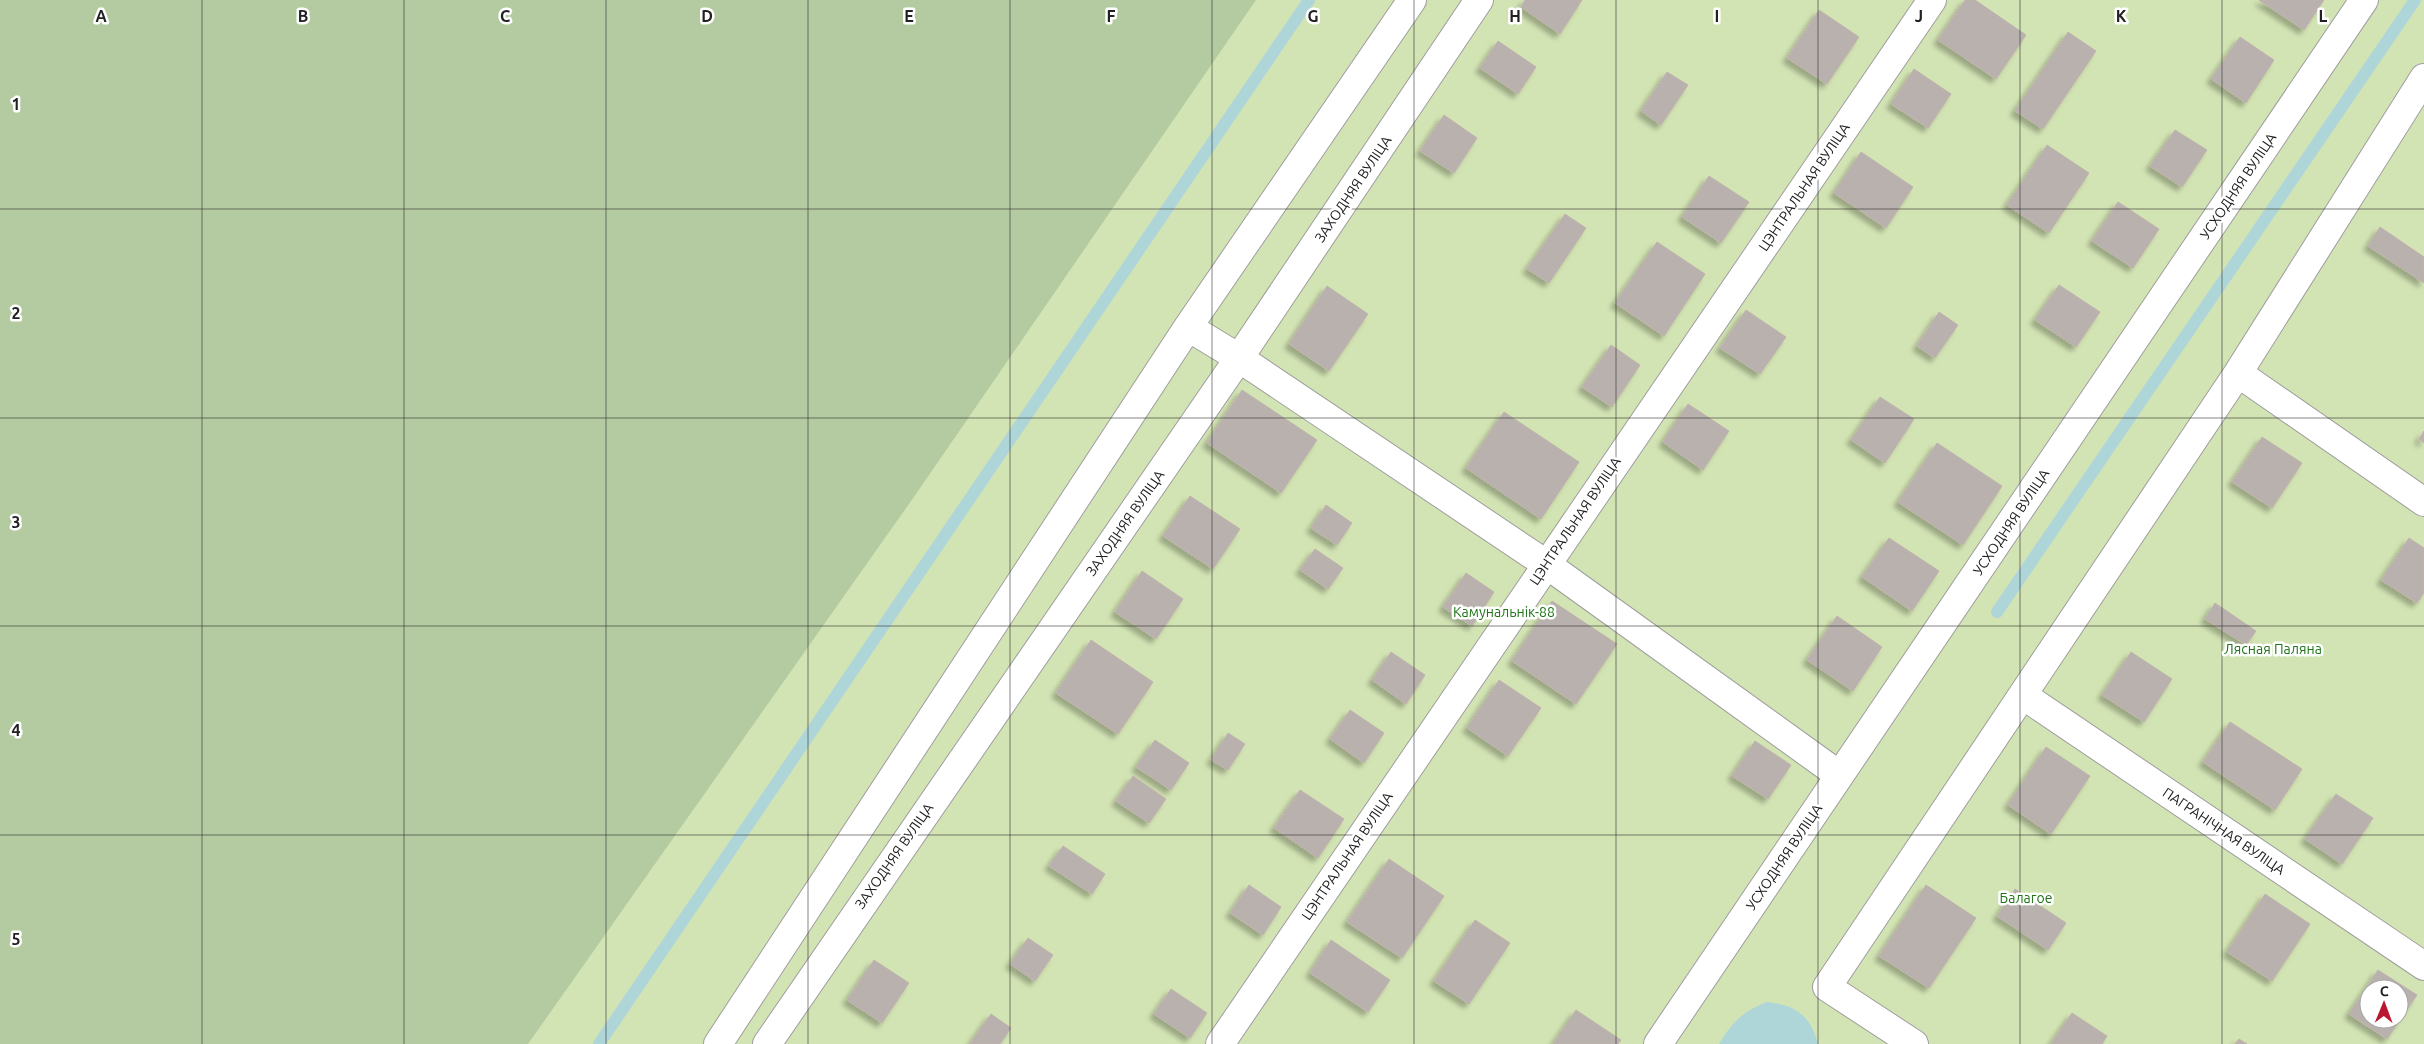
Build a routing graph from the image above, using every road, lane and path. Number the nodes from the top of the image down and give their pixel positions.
1 (1412, 0) edge
2 (1479, 0) edge
3 (1932, 0) edge
4 (2364, 0) edge
5 (2424, 78) edge
6 (1188, 327) junction
7 (1239, 358) junction
8 (2238, 374) junction
9 (2424, 502) edge
10 (1546, 564) junction
11 (2024, 696) junction
12 (1839, 775) junction
13 (2424, 966) edge
14 (718, 1044) edge
15 (767, 1044) edge
16 (1220, 1044) edge
17 (1658, 1044) edge
18 (1914, 1044) edge

1 - 6 street
2 - 7 street, ЗАХОДНЯЯ ВУЛІЦА
3 - 10 street, ЦЭНТРАЛЬНАЯ ВУЛІЦА
4 - 12 street, УСХОДНЯЯ ВУЛІЦА
5 - 8 street
6 - 7 street
6 - 14 street
7 - 10 street
7 - 15 street, ЗАХОДНЯЯ ВУЛІЦА
8 - 9 street
8 - 11 street
10 - 12 street
10 - 16 street, ЦЭНТРАЛЬНАЯ ВУЛІЦА
11 - 13 street, ПАГРАНІЧНАЯ ВУЛІЦА
11 - 18 street
12 - 17 street, УСХОДНЯЯ ВУЛІЦА

